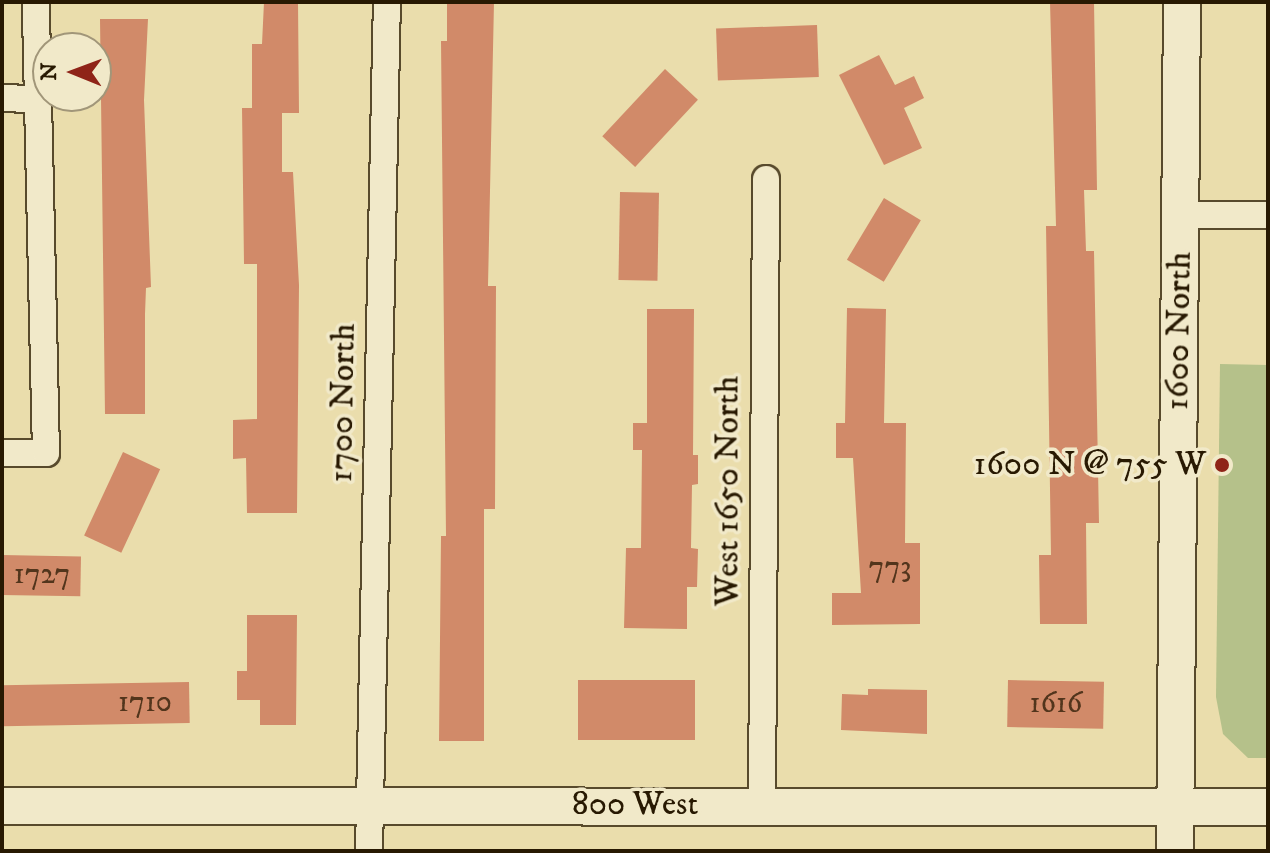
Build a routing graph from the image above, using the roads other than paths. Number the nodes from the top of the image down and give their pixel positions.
1 (36, 2) edge
2 (387, 2) edge
3 (1182, 2) edge
4 (36, 32) edge
5 (2, 98) edge
6 (32, 99) edge
7 (37, 112) edge
8 (766, 179) dead end
9 (1180, 215) junction
10 (1268, 215) edge
11 (2, 453) edge
12 (762, 805) junction
13 (2, 806) edge
14 (370, 806) junction
15 (1175, 806) junction
16 (1268, 807) edge
17 (369, 851) edge
18 (1175, 851) edge

1 - 4 street
2 - 14 street, 1700 North
3 - 9 street, 1600 North
5 - 6 street
7 - 11 street
8 - 12 street, West 1650 North
9 - 10 street
9 - 15 street, 1600 North
12 - 14 street, 800 West
12 - 15 street, 800 West
13 - 14 street, 800 West
14 - 17 street, 1700 North
15 - 16 street, 800 West
15 - 18 street, 1600 North

